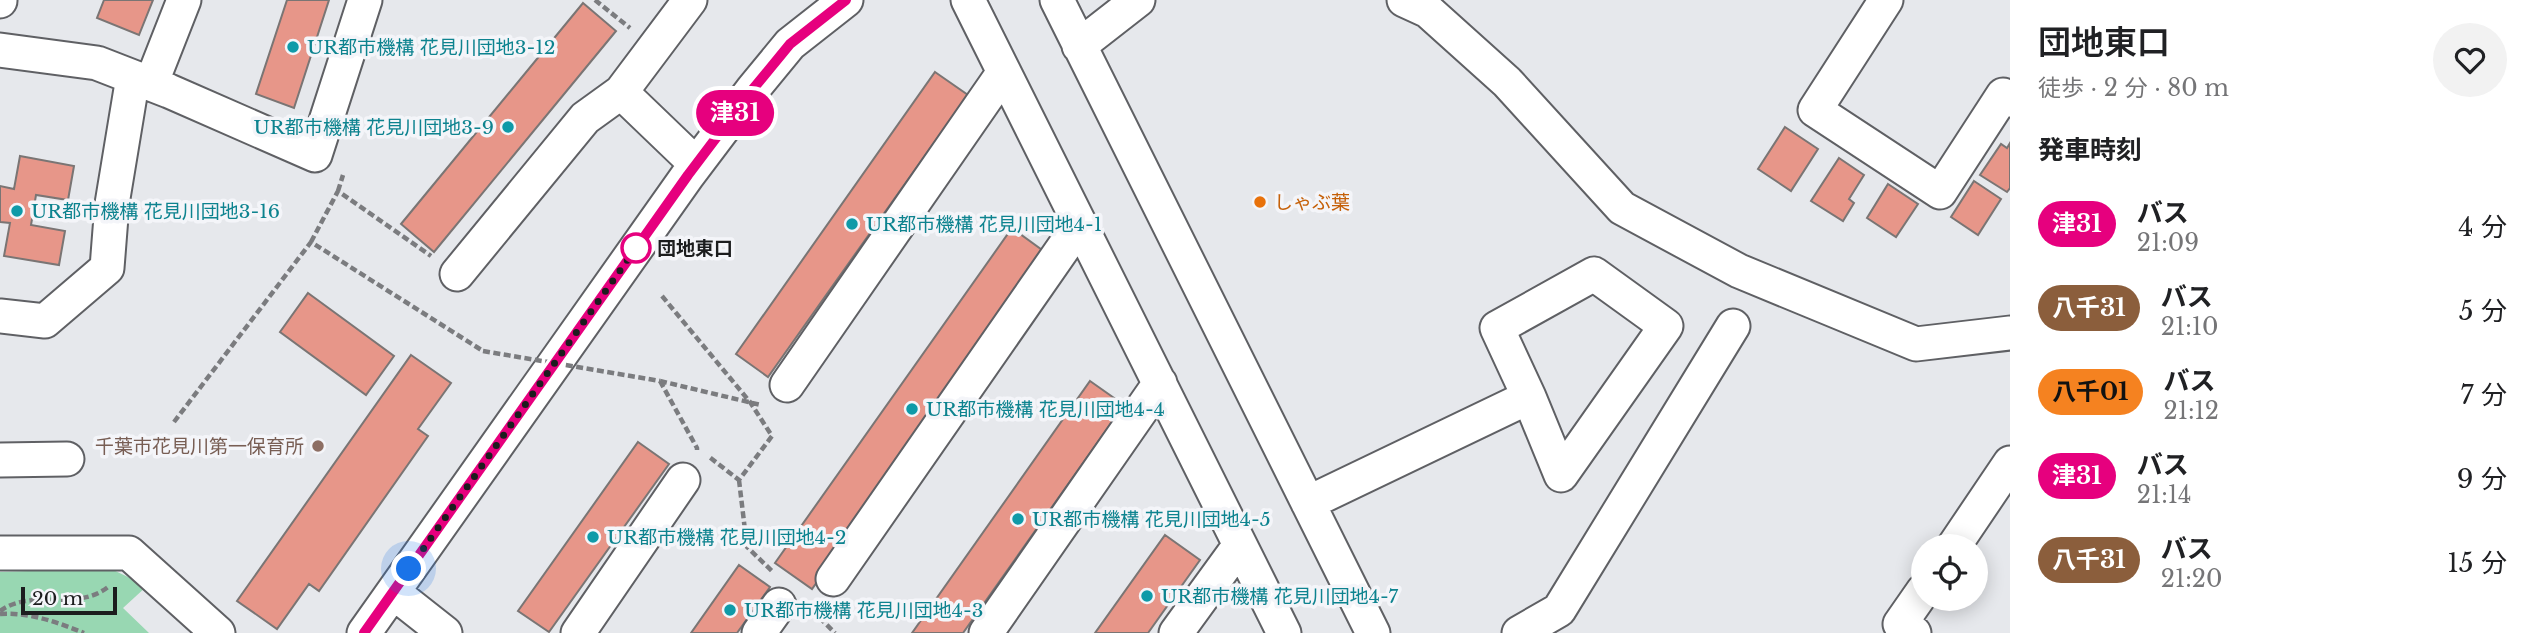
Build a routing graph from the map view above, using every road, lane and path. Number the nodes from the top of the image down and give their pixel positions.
1 (184, 0) edge
2 (365, 0) edge
3 (595, 0) edge
4 (690, 0) edge
5 (846, 0) edge
6 (968, 0) edge
7 (1057, 0) edge
8 (1138, 0) edge
9 (1404, 0) edge
10 (1886, 0) edge
11 (1079, 46) junction
12 (654, 48) junction
13 (0, 50) edge
14 (1004, 72) junction
15 (142, 80) junction
16 (621, 92) junction
17 (2008, 93) edge
18 (696, 164) junction
19 (1080, 224) junction
20 (311, 242) junction
21 (457, 274) joint
22 (662, 296) dead end
23 (0, 316) edge
24 (1733, 326) dead end
25 (2010, 333) edge
26 (660, 381) junction
27 (1160, 383) junction
28 (787, 386) joint
29 (1528, 397) junction
30 (750, 402) junction
31 (174, 422) dead end
32 (698, 448) junction
33 (67, 459) dead end
34 (0, 460) edge
35 (2010, 463) edge
36 (682, 480) joint
37 (739, 480) junction
38 (1308, 503) junction
39 (1962, 534) edge
40 (1240, 545) junction
41 (0, 553) edge
42 (129, 553) junction
43 (833, 579) dead end
44 (393, 592) junction
45 (788, 596) junction
46 (1911, 608) edge
47 (0, 612) edge
48 (84, 633) edge
49 (218, 633) edge
50 (364, 633) edge
51 (445, 633) edge
52 (578, 633) edge
53 (760, 633) edge
54 (835, 633) edge
55 (986, 633) edge
56 (1176, 633) edge
57 (1284, 633) edge
58 (1373, 633) edge
59 (1518, 633) edge
60 (1914, 633) edge

1 - 15 street
2 - 15 street
3 - 12 path
4 - 12 street
5 - 18 street
6 - 14 street
7 - 11 street
8 - 11 street
9 - 25 street
10 - 17 street
11 - 38 street
12 - 16 street
13 - 15 street
14 - 19 street
14 - 28 street
15 - 23 street
16 - 18 street
16 - 21 street
18 - 44 street
19 - 27 street
19 - 43 street
20 - 21 path
20 - 26 path, bridge
20 - 31 path
22 - 30 path
24 - 59 street
26 - 30 path
26 - 32 path
27 - 40 street
27 - 55 street
28 - 30 path
29 - 29 street
29 - 38 street
30 - 37 path
32 - 36 path
32 - 37 path
33 - 34 street
35 - 39 street
36 - 52 street
37 - 45 path
38 - 58 street
40 - 56 street
40 - 57 street
41 - 42 street
42 - 47 path
42 - 49 street
44 - 50 street
44 - 51 street
45 - 53 street
45 - 54 path
46 - 60 street
47 - 48 path

